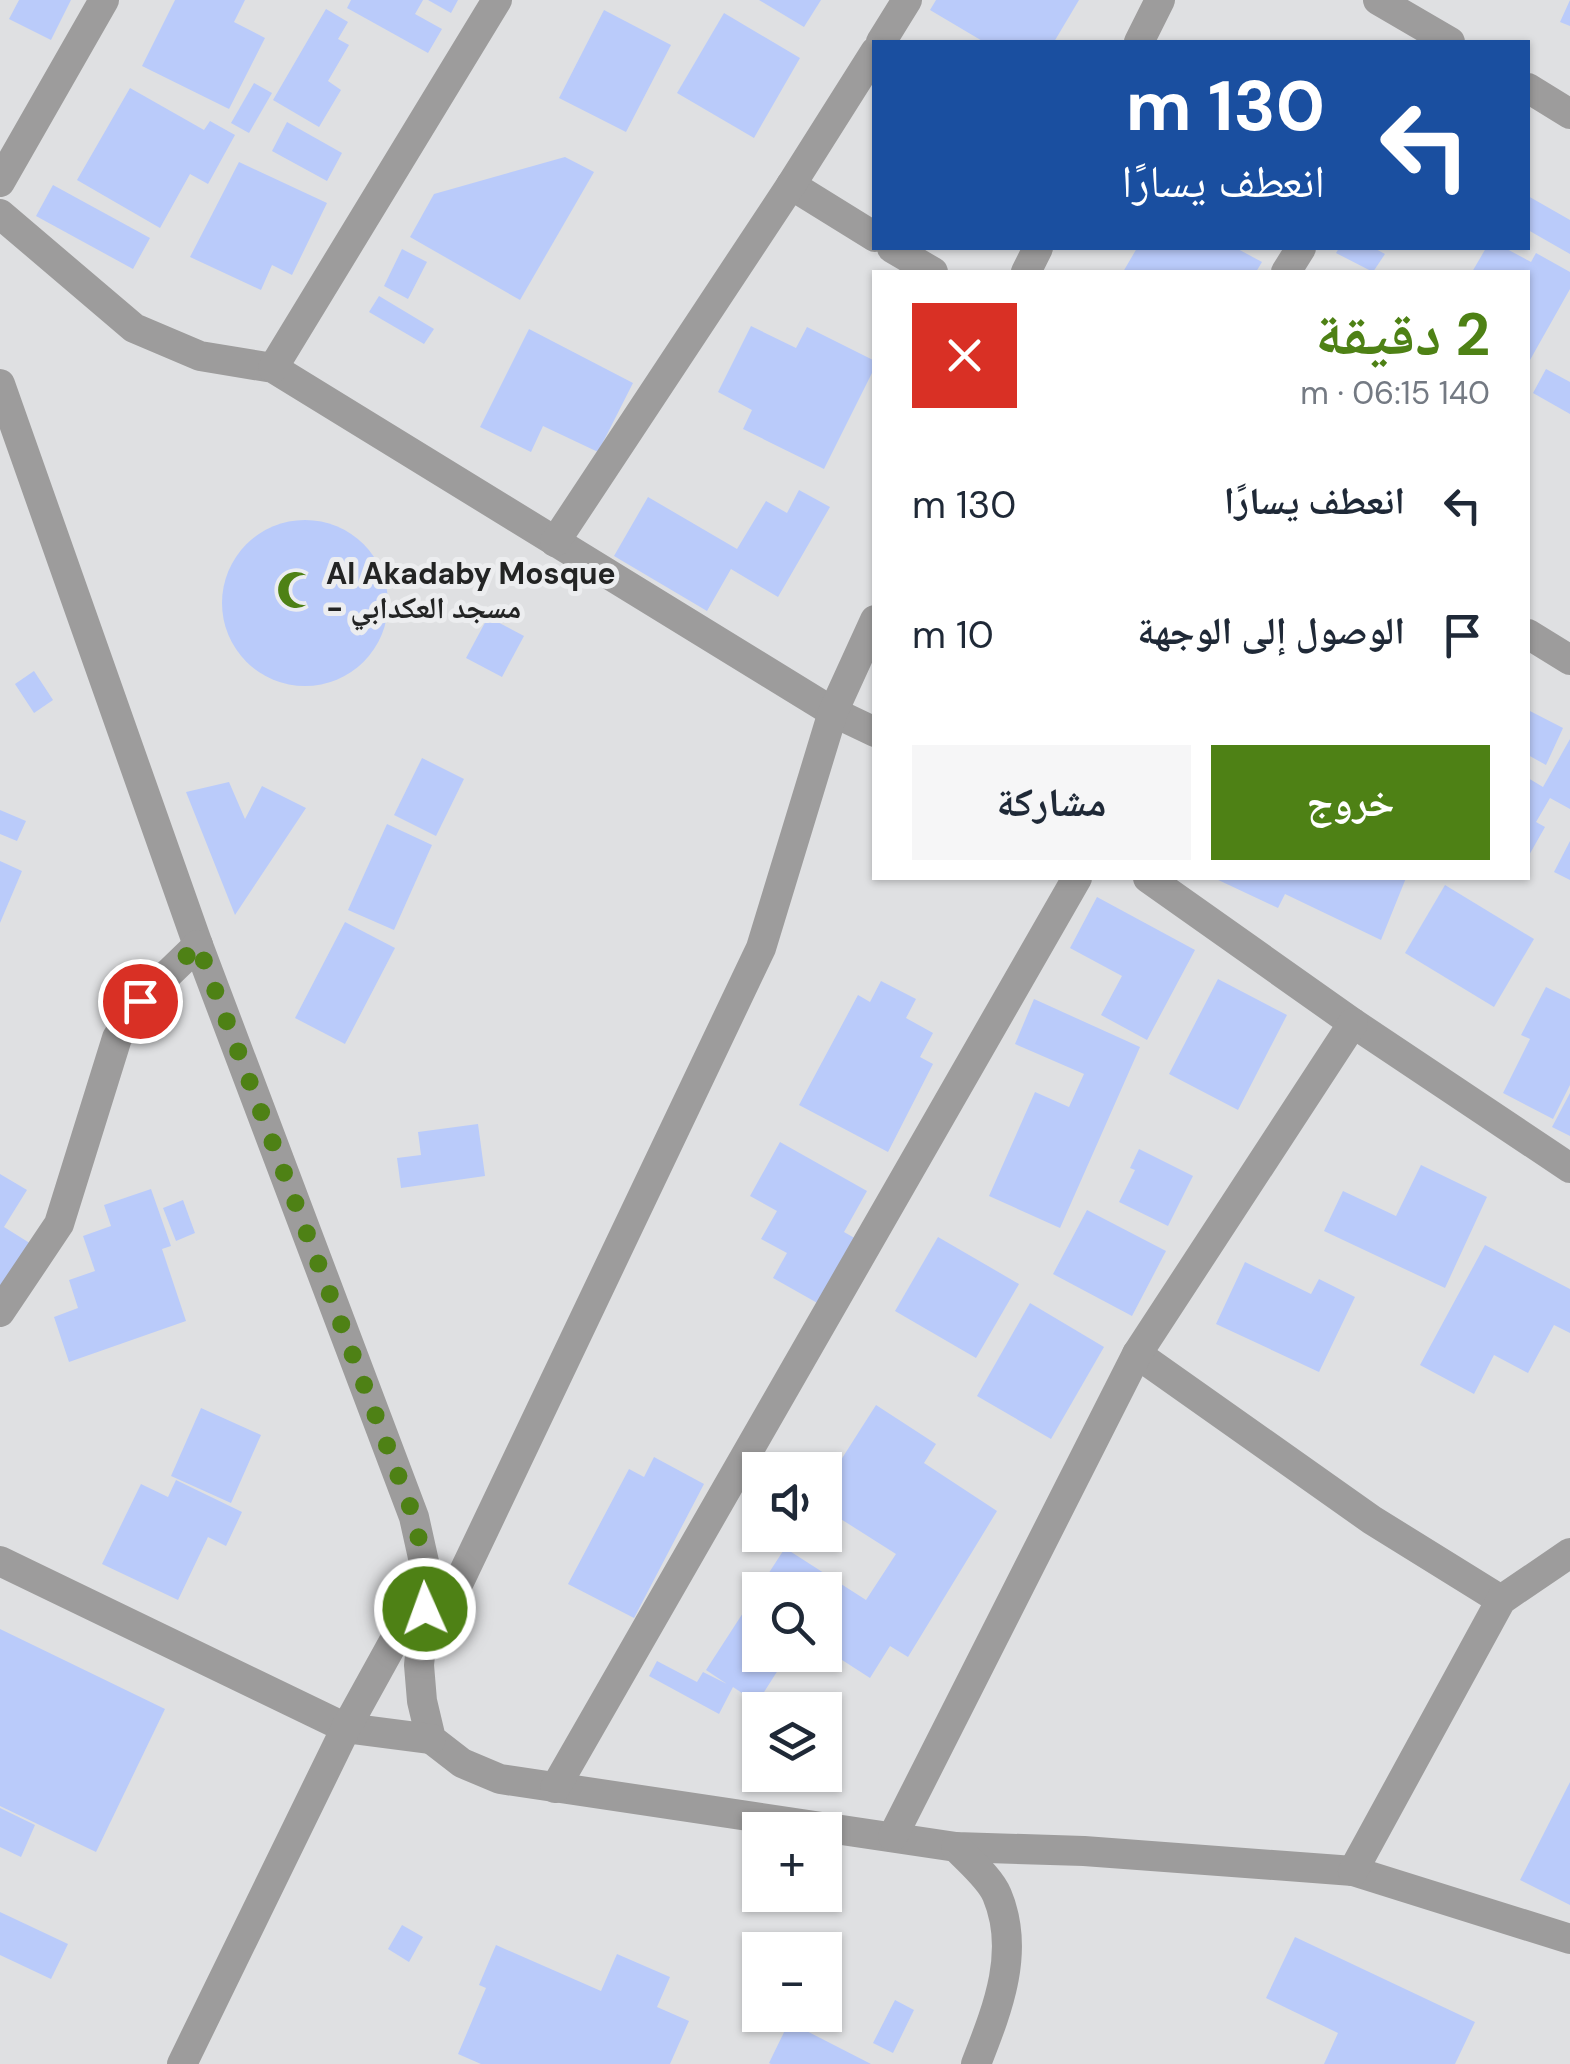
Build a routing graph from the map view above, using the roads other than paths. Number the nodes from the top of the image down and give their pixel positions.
1 (104, 0) edge
2 (497, 0) edge
3 (908, 0) edge
4 (1160, 0) edge
5 (1378, 0) edge
6 (1435, 39) edge
7 (882, 40) edge
8 (1141, 40) edge
9 (872, 57) edge
10 (1530, 89) edge
11 (1570, 114) edge
12 (0, 182) edge
13 (791, 185) junction
14 (0, 214) edge
15 (872, 235) edge
16 (895, 250) edge
17 (930, 270) edge
18 (273, 368) junction
19 (0, 384) edge
20 (14, 420) junction
21 (0, 449) edge
22 (556, 542) junction
23 (872, 627) edge
24 (1530, 635) edge
25 (1570, 660) edge
26 (833, 712) junction
27 (872, 731) edge
28 (1076, 880) edge
29 (1151, 880) edge
30 (198, 945) junction
31 (1352, 1022) junction
32 (1570, 1168) edge
33 (0, 1312) edge
34 (1138, 1354) junction
35 (1570, 1553) edge
36 (0, 1561) edge
37 (428, 1580) junction
38 (1501, 1600) junction
39 (419, 1666) junction
40 (346, 1728) junction
41 (432, 1738) junction
42 (555, 1788) junction
43 (893, 1836) junction
44 (956, 1847) junction
45 (1353, 1871) junction
46 (1570, 1939) edge
47 (182, 2064) edge
48 (976, 2064) edge

1 - 12 street
2 - 18 street
3 - 7 street
4 - 8 street
5 - 6 street
9 - 13 street
10 - 11 street
13 - 15 street
13 - 22 street
14 - 18 street
16 - 17 street
18 - 22 street
19 - 20 street
20 - 21 street
20 - 30 street
22 - 26 street
23 - 26 street
24 - 25 street
26 - 27 street
26 - 39 street
28 - 42 street
29 - 31 street
30 - 33 street
30 - 37 street
31 - 32 street
31 - 34 street
34 - 38 street
34 - 43 street
35 - 38 street
36 - 40 street
37 - 39 street
37 - 40 street
38 - 45 street
39 - 41 street
40 - 41 street
40 - 47 street
41 - 42 street
42 - 43 street
43 - 44 street
44 - 45 street
44 - 48 street
45 - 46 street

